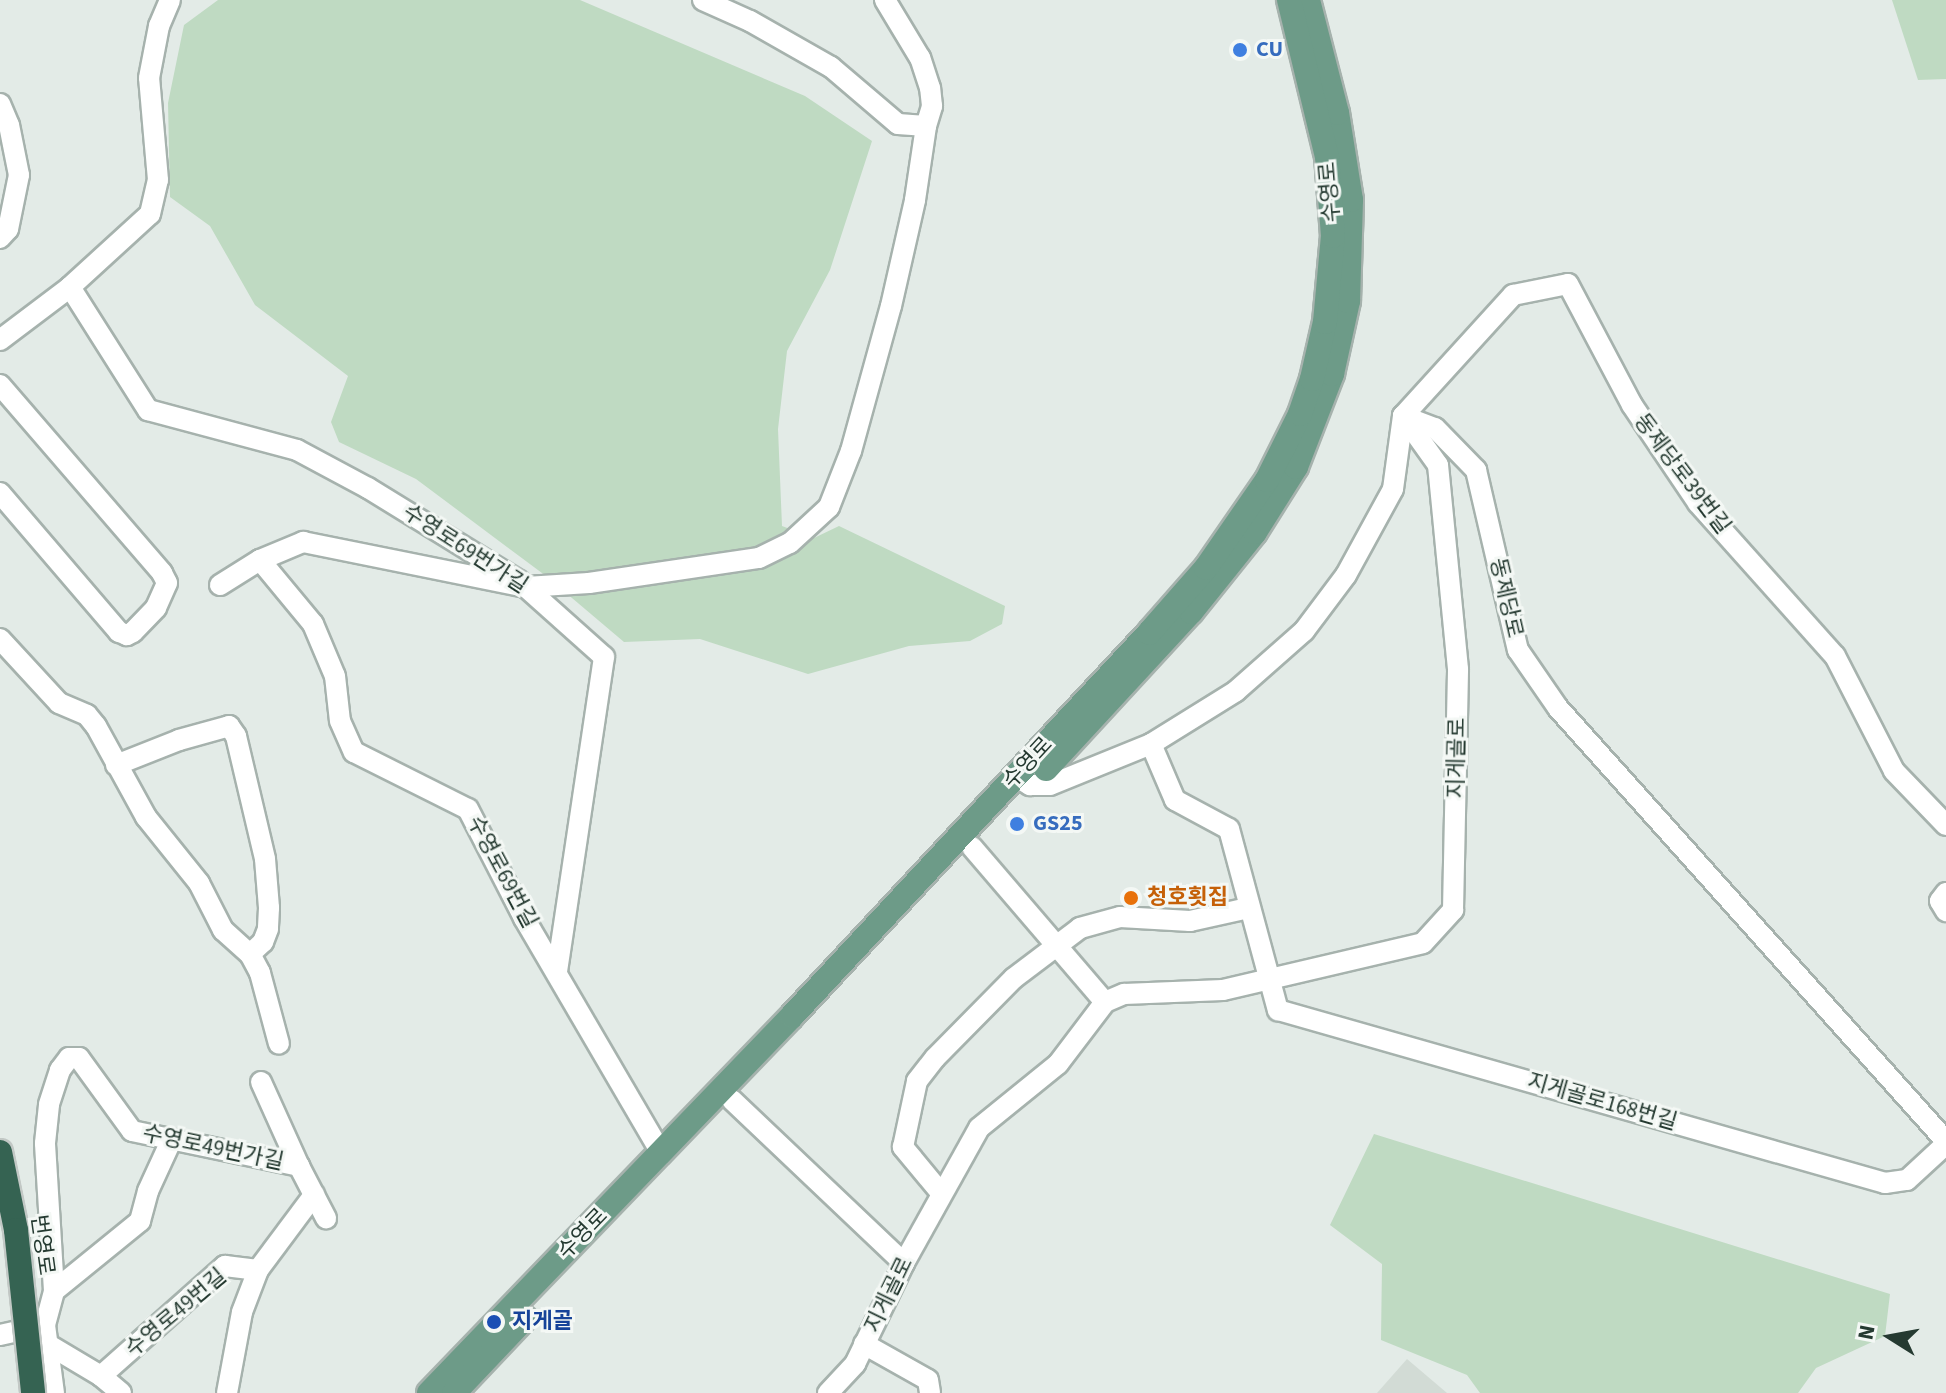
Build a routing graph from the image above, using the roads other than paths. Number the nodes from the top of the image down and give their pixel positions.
1 (170, 0) edge
2 (703, 0) edge
3 (885, 0) edge
4 (1289, 0) edge
5 (1308, 0) edge
6 (0, 104) edge
7 (926, 126) junction
8 (0, 238) edge
9 (70, 287) junction
10 (0, 340) edge
11 (0, 385) edge
12 (1403, 416) junction
13 (0, 493) edge
14 (260, 560) junction
15 (220, 585) dead end
16 (526, 587) junction
17 (0, 639) edge
18 (1151, 744) junction
19 (116, 765) junction
20 (1023, 781) junction
21 (1946, 825) edge
22 (972, 847) junction
23 (1946, 893) edge
24 (1248, 908) junction
25 (1946, 911) edge
26 (1057, 944) junction
27 (250, 954) junction
28 (557, 973) junction
29 (1269, 979) junction
30 (1105, 1002) junction
31 (279, 1044) dead end
32 (261, 1082) dead end
33 (732, 1100) junction
34 (171, 1141) junction
35 (1946, 1143) edge
36 (0, 1152) edge
37 (661, 1152) junction
38 (299, 1166) junction
39 (941, 1193) junction
40 (314, 1195) junction
41 (326, 1218) dead end
42 (904, 1263) junction
43 (258, 1270) junction
44 (54, 1291) junction
45 (0, 1335) edge
46 (47, 1335) junction
47 (864, 1344) junction
48 (101, 1376) junction
49 (33, 1393) edge
50 (54, 1393) edge
51 (121, 1393) edge
52 (227, 1393) edge
53 (429, 1393) edge
54 (454, 1393) edge
55 (828, 1393) edge
56 (930, 1393) edge

1 - 9 street
2 - 7 street
3 - 7 street
4 - 20 main road, 수영로
5 - 20 main road, 수영로
6 - 8 street
7 - 16 street
9 - 10 street
9 - 16 street, 수영로69번가길
11 - 13 street
12 - 18 street
12 - 21 street, 동제당로39번길
12 - 29 street, 지게골로
12 - 35 street, 동제당로
14 - 15 street
14 - 16 street
14 - 28 street, 수영로69번길
16 - 28 street, 수영로69번가길
17 - 19 street
18 - 20 street
18 - 24 street
19 - 27 street
19 - 27 street
20 - 22 main road, 수영로
20 - 37 main road, 수영로
22 - 26 street
22 - 33 main road, 수영로
23 - 25 street
24 - 26 street
24 - 29 street
26 - 30 street
26 - 39 street
27 - 31 street
28 - 37 street, 수영로69번길
29 - 30 street, 지게골로
29 - 35 street, 지게골로168번길
30 - 39 street, 지게골로
32 - 38 street, 수영로49번가길
33 - 42 street
33 - 54 main road, 수영로
34 - 38 street, 수영로49번가길
34 - 44 street
34 - 44 street, 수영로49번가길
36 - 49 highway, 번영로, bridge
37 - 53 main road, 수영로
38 - 40 street, 수영로49번가길
39 - 42 street, 지게골로
40 - 41 street, 수영로49번가길
40 - 43 street
42 - 47 street, 지게골로
43 - 48 street, 수영로49번길
43 - 52 street
44 - 46 street
45 - 46 street
46 - 48 street
46 - 50 street
47 - 55 street, 지게골로
47 - 56 street
48 - 51 street

